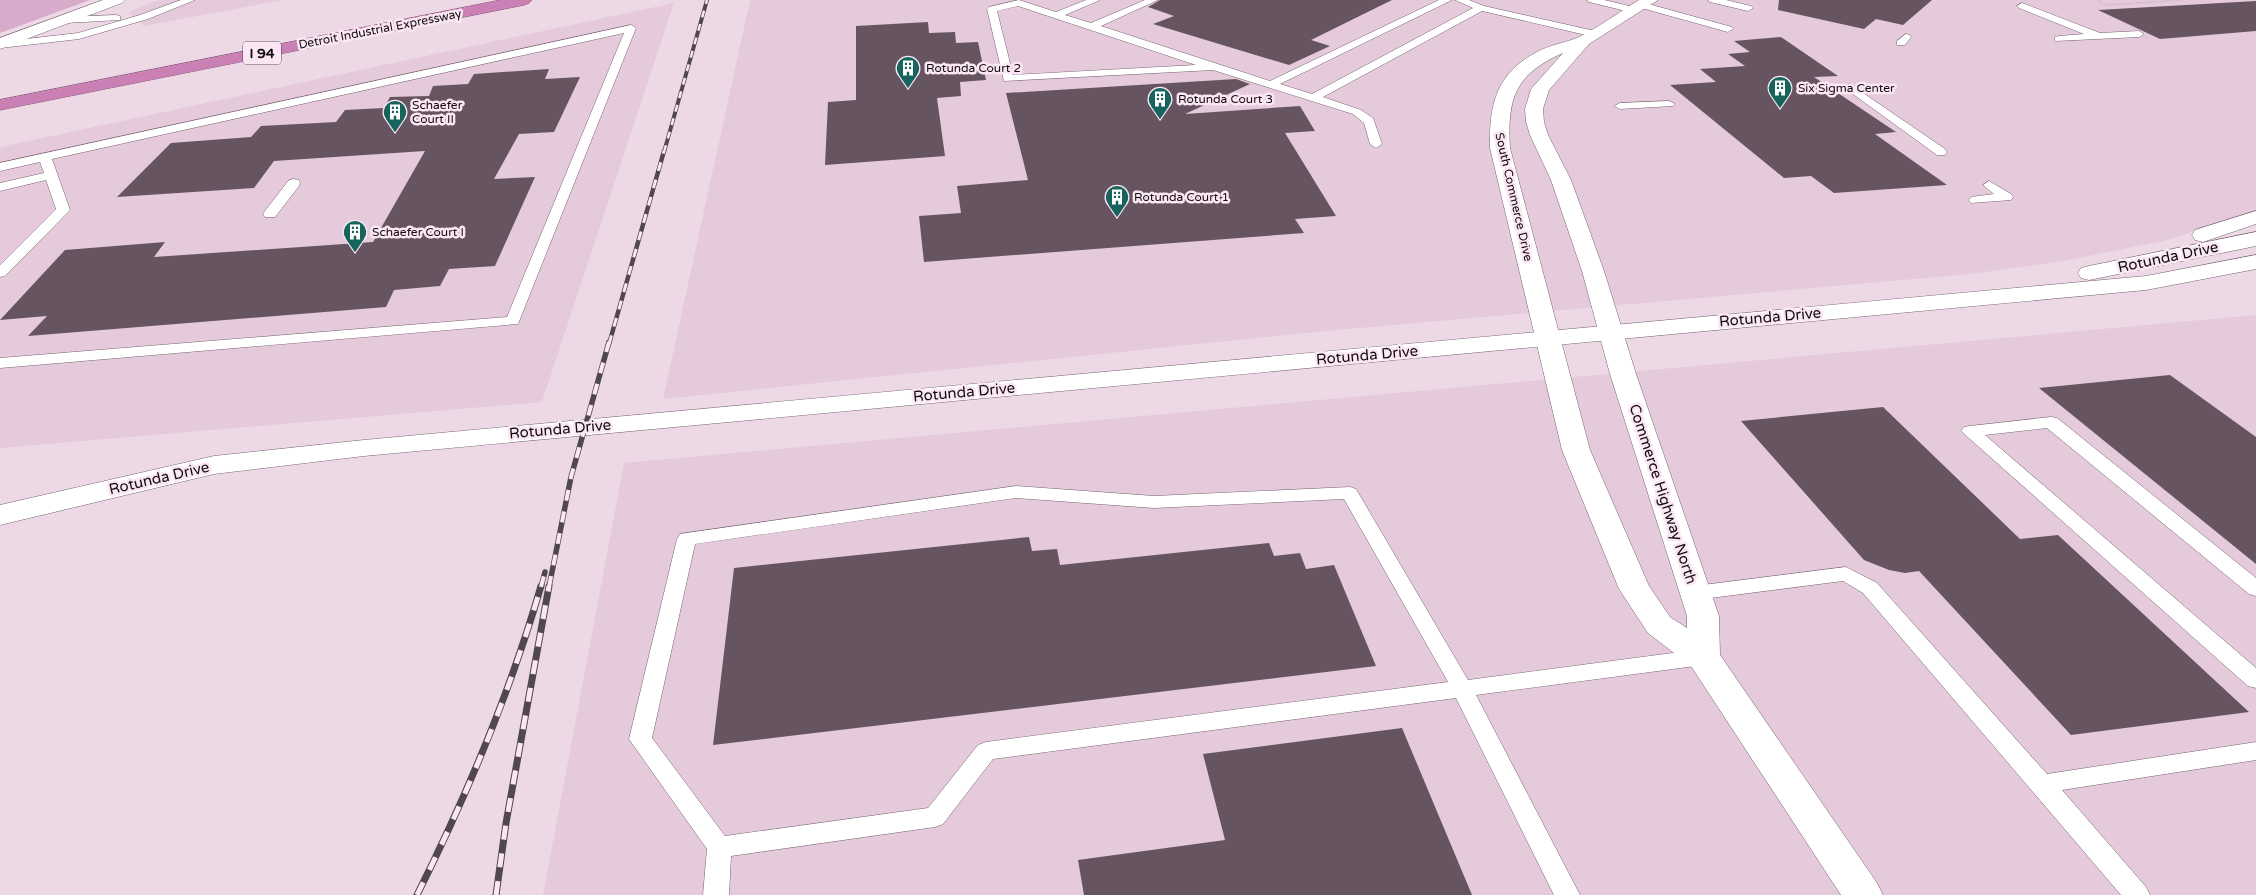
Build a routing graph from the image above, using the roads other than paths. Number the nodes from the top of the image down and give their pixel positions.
1 (117, 0) edge
2 (190, 0) edge
3 (465, 0) edge
4 (524, 0) edge
5 (1035, 0) edge
6 (1096, 0) edge
7 (1154, 0) edge
8 (1448, 0) edge
9 (1460, 0) edge
10 (1592, 0) edge
11 (1713, 0) edge
12 (1023, 5) junction
13 (1642, 5) edge
14 (2022, 6) dead end
15 (1481, 8) junction
16 (1748, 8) dead end
17 (1056, 16) junction
18 (144, 17) junction
19 (65, 20) junction
20 (1091, 27) junction
21 (1728, 29) dead end
22 (2140, 34) dead end
23 (2098, 36) junction
24 (1589, 37) junction
25 (2059, 39) dead end
26 (0, 45) edge
27 (1214, 67) junction
28 (1270, 85) junction
29 (1850, 87) dead end
30 (0, 92) edge
31 (1653, 94) dead end
32 (1313, 98) junction
33 (0, 105) edge
34 (1620, 106) dead end
35 (1376, 144) dead end
36 (1941, 152) dead end
37 (46, 157) junction
38 (0, 167) edge
39 (52, 175) junction
40 (294, 183) dead end
41 (1989, 185) dead end
42 (0, 187) edge
43 (1976, 200) dead end
44 (270, 214) dead end
45 (2256, 217) edge
46 (2256, 239) edge
47 (2256, 262) edge
48 (0, 273) edge
49 (2256, 278) edge
50 (2064, 279) junction
51 (1933, 303) junction
52 (1611, 332) junction
53 (1549, 338) junction
54 (0, 362) edge
55 (0, 515) edge
56 (2256, 589) edge
57 (1695, 592) junction
58 (1703, 657) junction
59 (2256, 680) edge
60 (1462, 688) junction
61 (2256, 751) edge
62 (2042, 784) junction
63 (719, 847) junction
64 (716, 895) edge
65 (1567, 895) edge
66 (1863, 895) edge
67 (2137, 895) edge

1 - 19 main road
2 - 18 lane
3 - 30 highway, Detroit Industrial Expressway / I 94
4 - 33 highway, Detroit Industrial Expressway / I 94
5 - 12 lane
6 - 17 lane
7 - 20 lane
8 - 28 lane
9 - 15 lane
10 - 13 lane
11 - 16 lane
12 - 17 lane
12 - 27 lane
13 - 21 lane
13 - 24 main road, South Commerce Drive
14 - 23 lane
15 - 24 lane
15 - 32 lane
17 - 20 lane
18 - 19 lane
18 - 26 lane
19 - 26 main road
20 - 27 lane
22 - 23 lane
23 - 25 lane
24 - 52 main road, South Commerce Drive
24 - 53 main road, South Commerce Drive
27 - 28 lane
28 - 32 lane
29 - 36 lane
31 - 34 lane
32 - 35 lane
37 - 38 lane
37 - 39 lane
37 - 54 lane
39 - 42 lane
39 - 48 lane
40 - 44 lane
41 - 43 lane
45 - 50 main road
46 - 50 main road, Rotunda Drive
47 - 51 main road, Rotunda Drive
49 - 51 main road
50 - 51 main road, Rotunda Drive
51 - 52 main road, Rotunda Drive
52 - 53 main road, Rotunda Drive
52 - 57 main road, Commerce Highway North
53 - 55 main road, Rotunda Drive
53 - 58 main road
56 - 59 lane
57 - 58 main road, Commerce Highway North
57 - 62 lane
58 - 60 lane
58 - 66 main road
60 - 63 lane
60 - 63 lane
60 - 65 lane
61 - 62 lane
62 - 67 lane
63 - 64 lane

